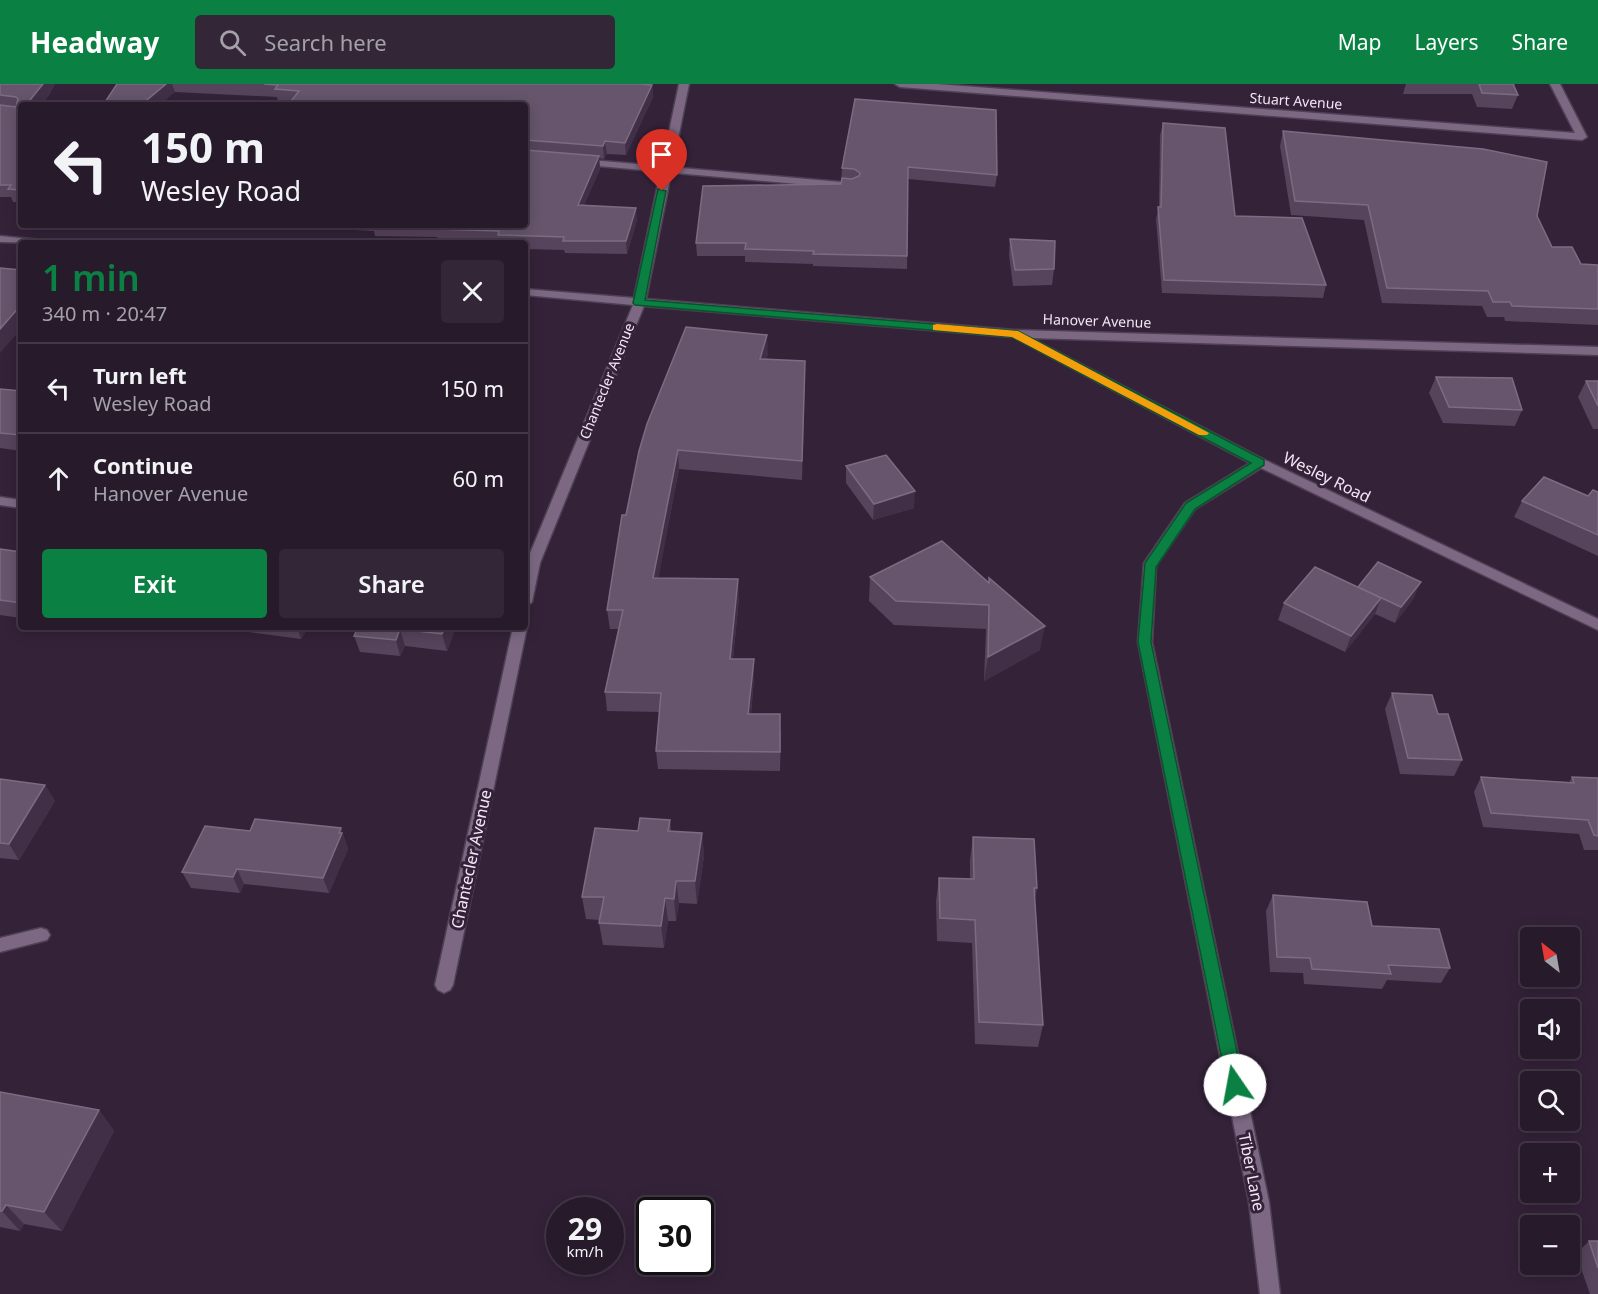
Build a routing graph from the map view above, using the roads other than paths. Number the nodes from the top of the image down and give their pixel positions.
1 (684, 84) edge
2 (900, 84) edge
3 (1555, 84) edge
4 (572, 161) edge
5 (666, 169) junction
6 (852, 186) edge
7 (0, 239) edge
8 (18, 241) edge
9 (528, 292) edge
10 (639, 303) junction
11 (1014, 334) junction
12 (1598, 351) edge
13 (1260, 463) junction
14 (0, 501) edge
15 (18, 504) edge
16 (529, 563) edge
17 (1598, 625) edge
18 (519, 630) edge
19 (41, 935) dead end
20 (0, 945) edge
21 (444, 985) dead end
22 (1270, 1294) edge

1 - 5 street, Chantecler Avenue
2 - 3 street, Stuart Avenue
4 - 5 street
5 - 6 street
5 - 10 street, Chantecler Avenue
7 - 8 street
9 - 10 street, Hanover Avenue
10 - 11 street, Hanover Avenue
10 - 16 street, Chantecler Avenue
11 - 12 street, Hanover Avenue
11 - 13 street, Wesley Road
13 - 17 street, Wesley Road
13 - 22 street, Tiber Lane
14 - 15 street
18 - 21 street, Chantecler Avenue
19 - 20 street

